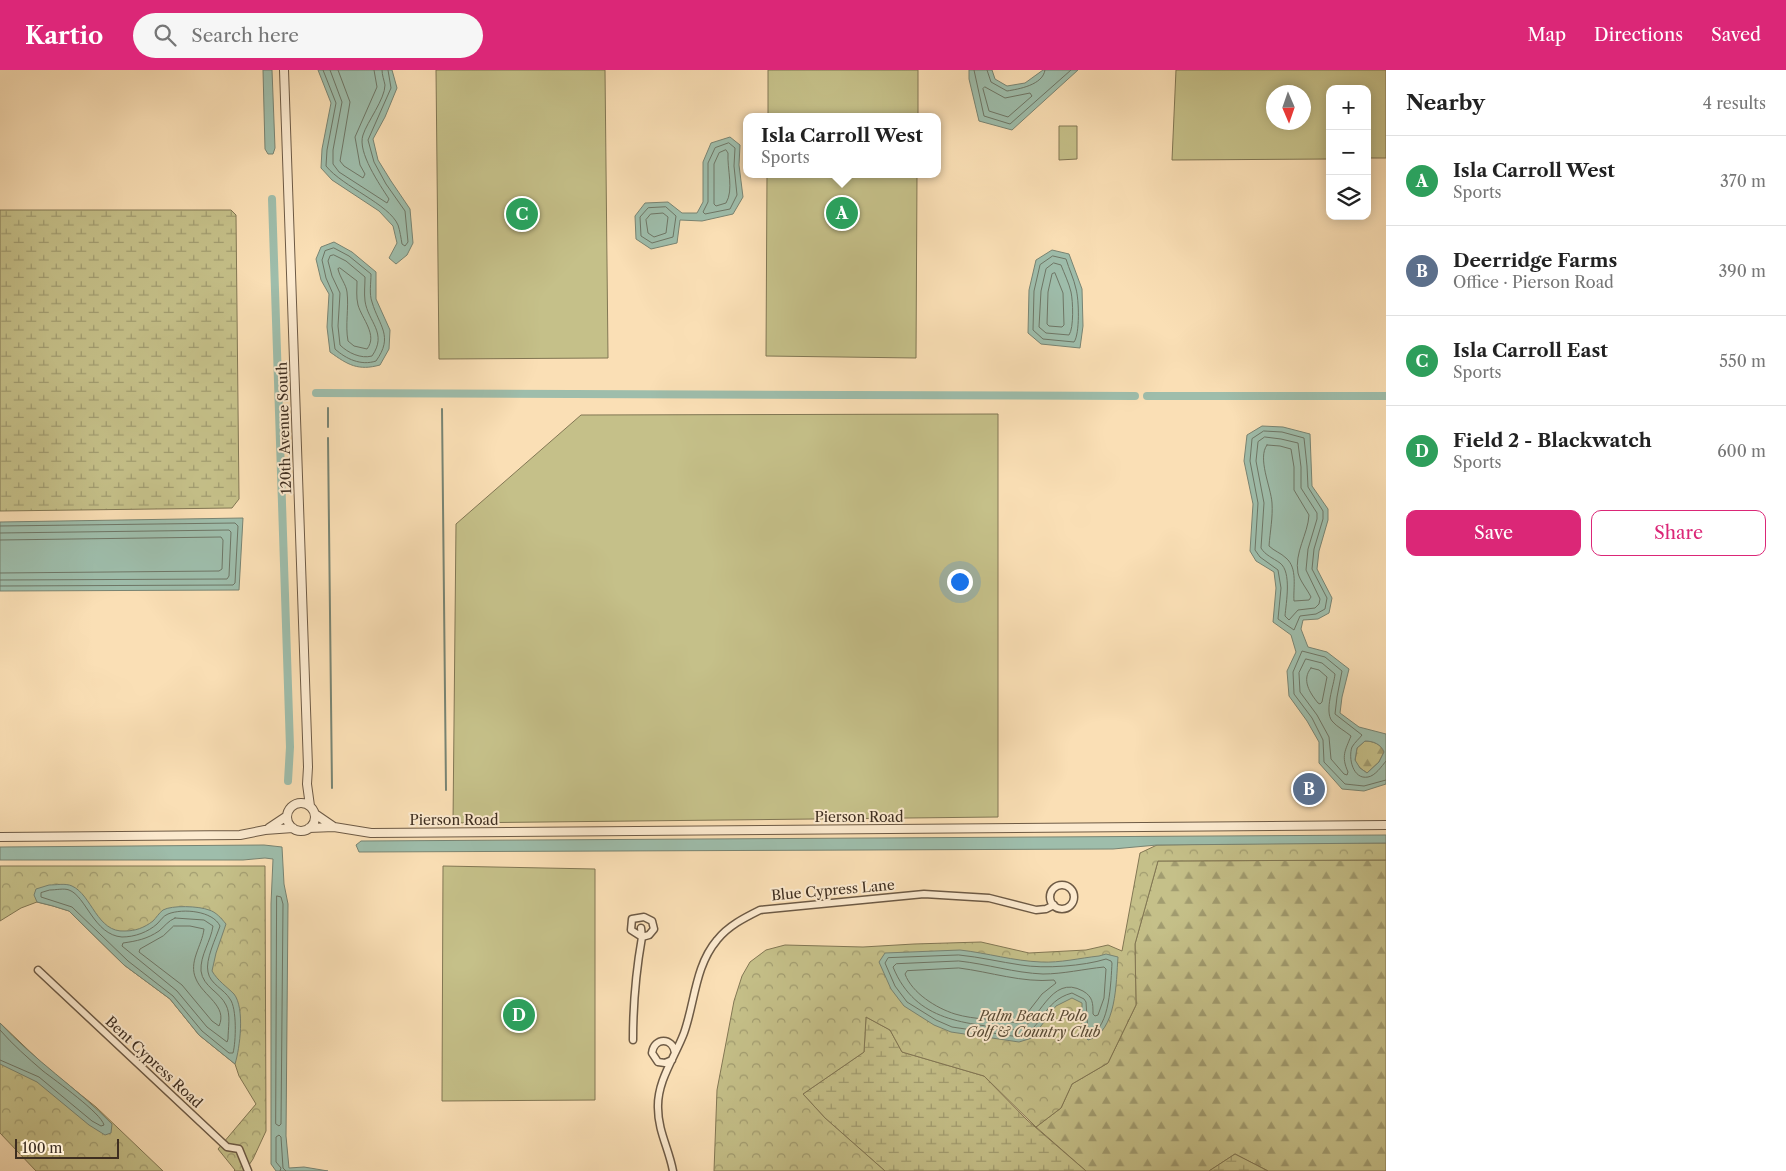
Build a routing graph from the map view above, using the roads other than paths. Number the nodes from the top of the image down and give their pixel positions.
1 (284, 70) edge
2 (307, 784) junction
3 (298, 803) junction
4 (310, 806) junction
5 (315, 814) junction
6 (287, 816) junction
7 (1386, 825) edge
8 (334, 827) junction
9 (293, 828) junction
10 (308, 828) junction
11 (265, 830) junction
12 (0, 837) edge
13 (1054, 905) dead end
14 (641, 928) dead end
15 (38, 970) dead end
16 (633, 1040) dead end
17 (675, 1053) junction
18 (672, 1060) junction
19 (248, 1171) edge
20 (673, 1171) edge

1 - 2 street, 120th Avenue South
2 - 3 street, 120th Avenue South
2 - 4 street, 120th Avenue South
3 - 4 street
3 - 6 street
4 - 5 street
5 - 8 street, Pierson Road
5 - 10 street
6 - 9 street
6 - 11 street
7 - 8 street, Pierson Road
8 - 10 street, Pierson Road
9 - 10 street
9 - 11 street
11 - 12 street
13 - 17 street, Blue Cypress Lane
14 - 16 street
15 - 19 street, Bent Cypress Road
17 - 18 street, Blue Cypress Lane
17 - 18 street
18 - 20 street, Blue Cypress Lane

